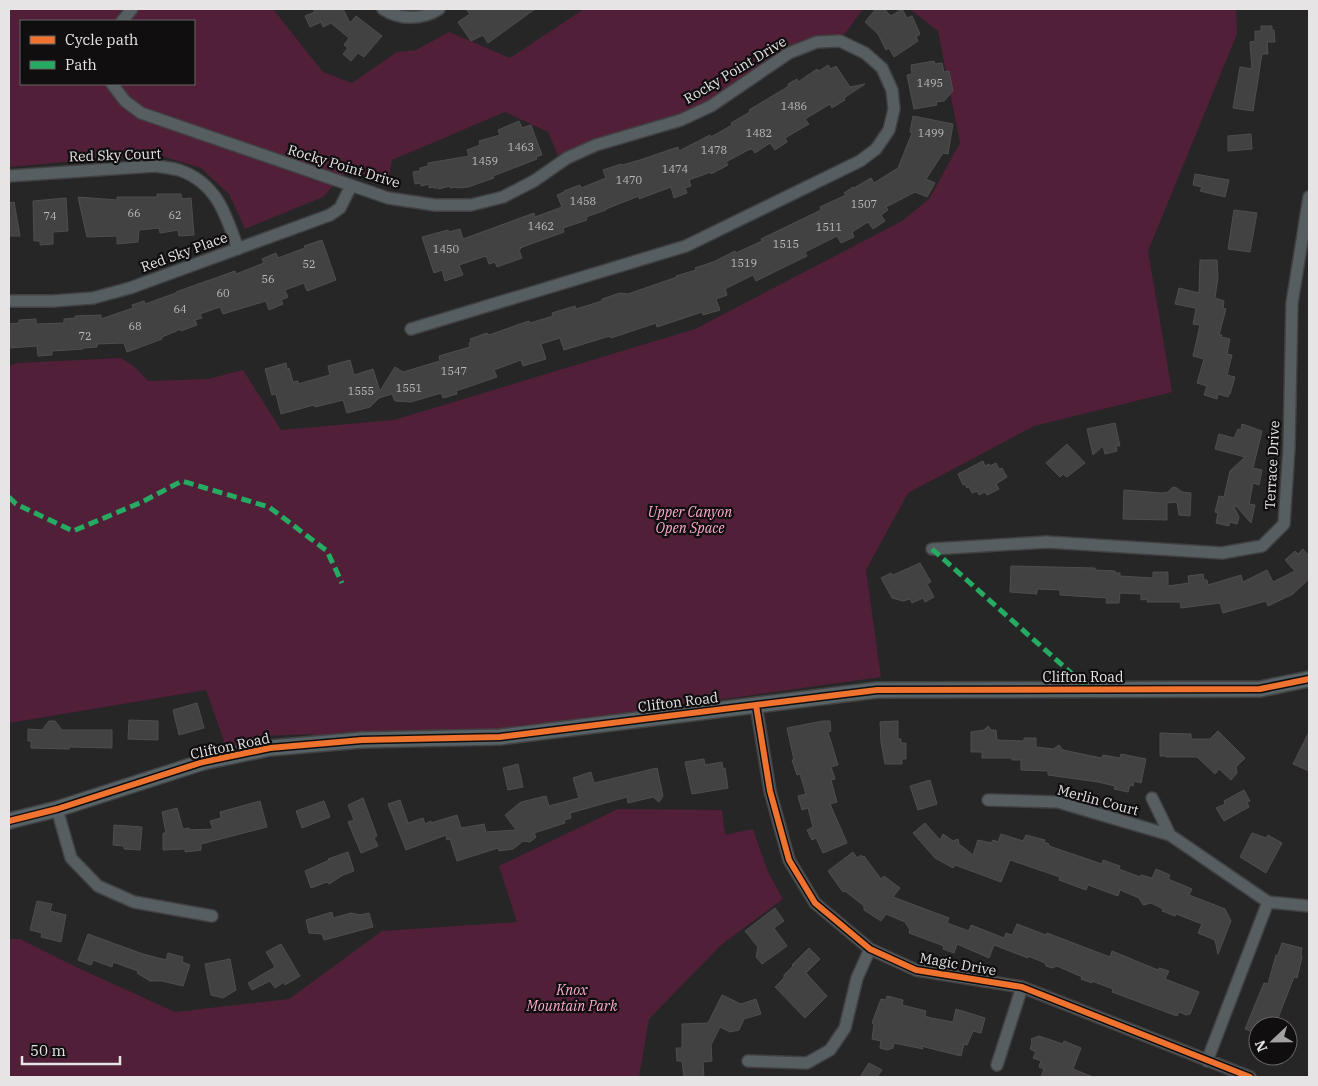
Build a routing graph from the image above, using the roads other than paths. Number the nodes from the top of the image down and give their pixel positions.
1 (132, 9) edge
2 (383, 9) edge
3 (439, 9) edge
4 (123, 20) edge
5 (113, 85) edge
6 (9, 176) edge
7 (351, 186) junction
8 (1309, 197) edge
9 (238, 248) junction
10 (9, 301) edge
11 (411, 329) dead end
12 (932, 549) dead end
13 (1309, 679) edge
14 (756, 705) junction
15 (1152, 798) dead end
16 (988, 800) dead end
17 (57, 809) junction
18 (9, 821) edge
19 (1170, 835) junction
20 (1268, 902) junction
21 (1309, 906) edge
22 (212, 916) dead end
23 (870, 949) junction
24 (1022, 987) junction
25 (748, 1061) dead end
26 (1207, 1061) junction
27 (997, 1065) dead end
28 (1250, 1077) edge

1 - 4 street
2 - 3 street
5 - 7 street, Rocky Point Drive
6 - 9 street, Red Sky Court
7 - 9 street, Red Sky Place
7 - 11 street, Rocky Point Drive
8 - 12 street, Terrace Drive
9 - 10 street, Red Sky Place
13 - 14 street, Clifton Road
14 - 17 street, Clifton Road
14 - 23 street, Magic Drive
15 - 19 street, Merlin Court
16 - 19 street, Merlin Court
17 - 18 street, Clifton Road
17 - 22 street
19 - 20 street, Merlin Court
20 - 21 street, Merlin Court
20 - 26 street
23 - 24 street, Magic Drive
23 - 25 street
24 - 26 street, Magic Drive
24 - 27 street
26 - 28 street, Magic Drive

